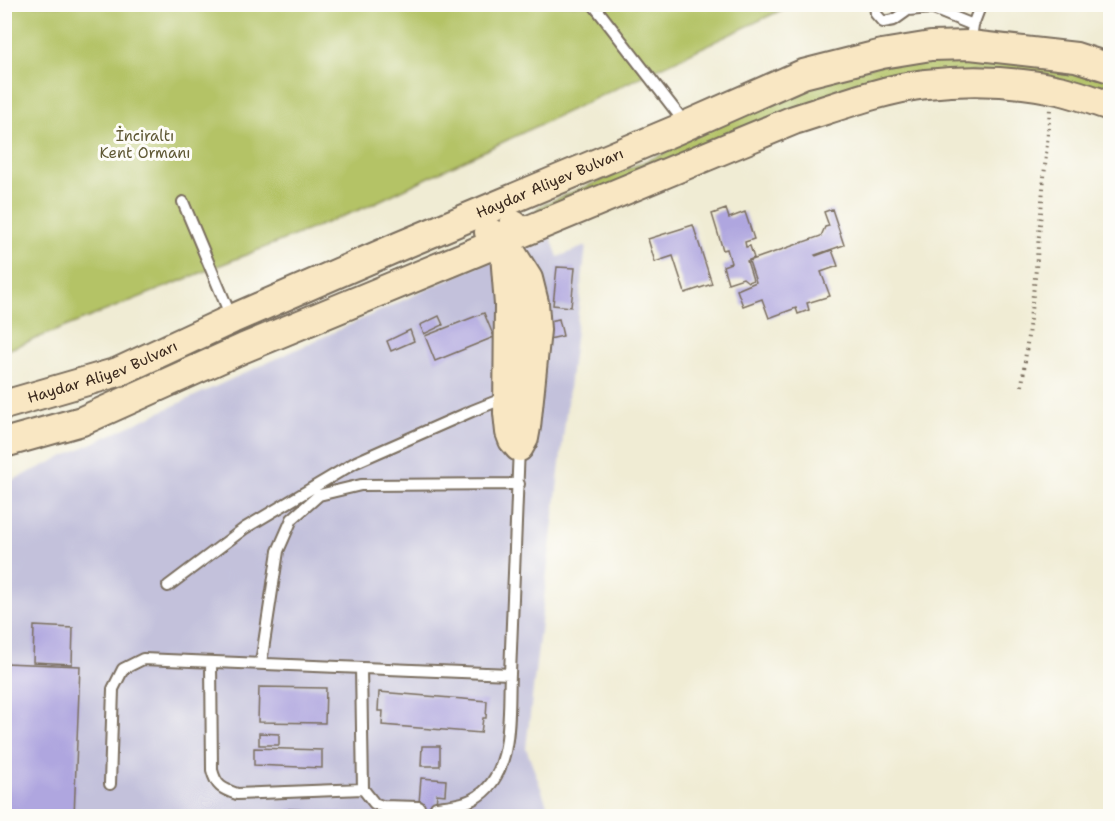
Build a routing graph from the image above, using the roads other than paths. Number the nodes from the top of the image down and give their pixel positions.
1 (593, 4) edge
2 (875, 4) edge
3 (981, 4) edge
4 (972, 35) junction
5 (1110, 68) edge
6 (1110, 106) edge
7 (682, 128) junction
8 (183, 202) dead end
9 (449, 225) junction
10 (504, 241) junction
11 (232, 319) junction
12 (244, 348) junction
13 (519, 394) junction
14 (4, 405) edge
15 (4, 443) edge
16 (519, 447) joint
17 (519, 484) junction
18 (168, 586) dead end
19 (211, 662) junction
20 (261, 663) junction
21 (361, 668) junction
22 (510, 674) junction
23 (110, 784) dead end
24 (363, 789) junction
25 (419, 807) dead end
26 (436, 807) dead end

1 - 7 lane
2 - 4 lane
3 - 4 lane
4 - 5 main road, Haydar Aliyev Bulvarı
4 - 7 main road, Haydar Aliyev Bulvarı
6 - 10 main road
7 - 9 main road, Haydar Aliyev Bulvarı
7 - 10 main road
8 - 11 lane
9 - 10 main road
9 - 11 main road, Haydar Aliyev Bulvarı
10 - 12 main road
10 - 13 main road
11 - 12 main road
11 - 14 main road, Haydar Aliyev Bulvarı
12 - 15 main road
13 - 16 main road
13 - 18 lane
16 - 17 lane
17 - 20 lane
17 - 22 lane
19 - 20 lane
19 - 23 lane
19 - 24 lane
20 - 21 lane
21 - 22 lane
21 - 24 lane
22 - 26 lane
24 - 25 lane

